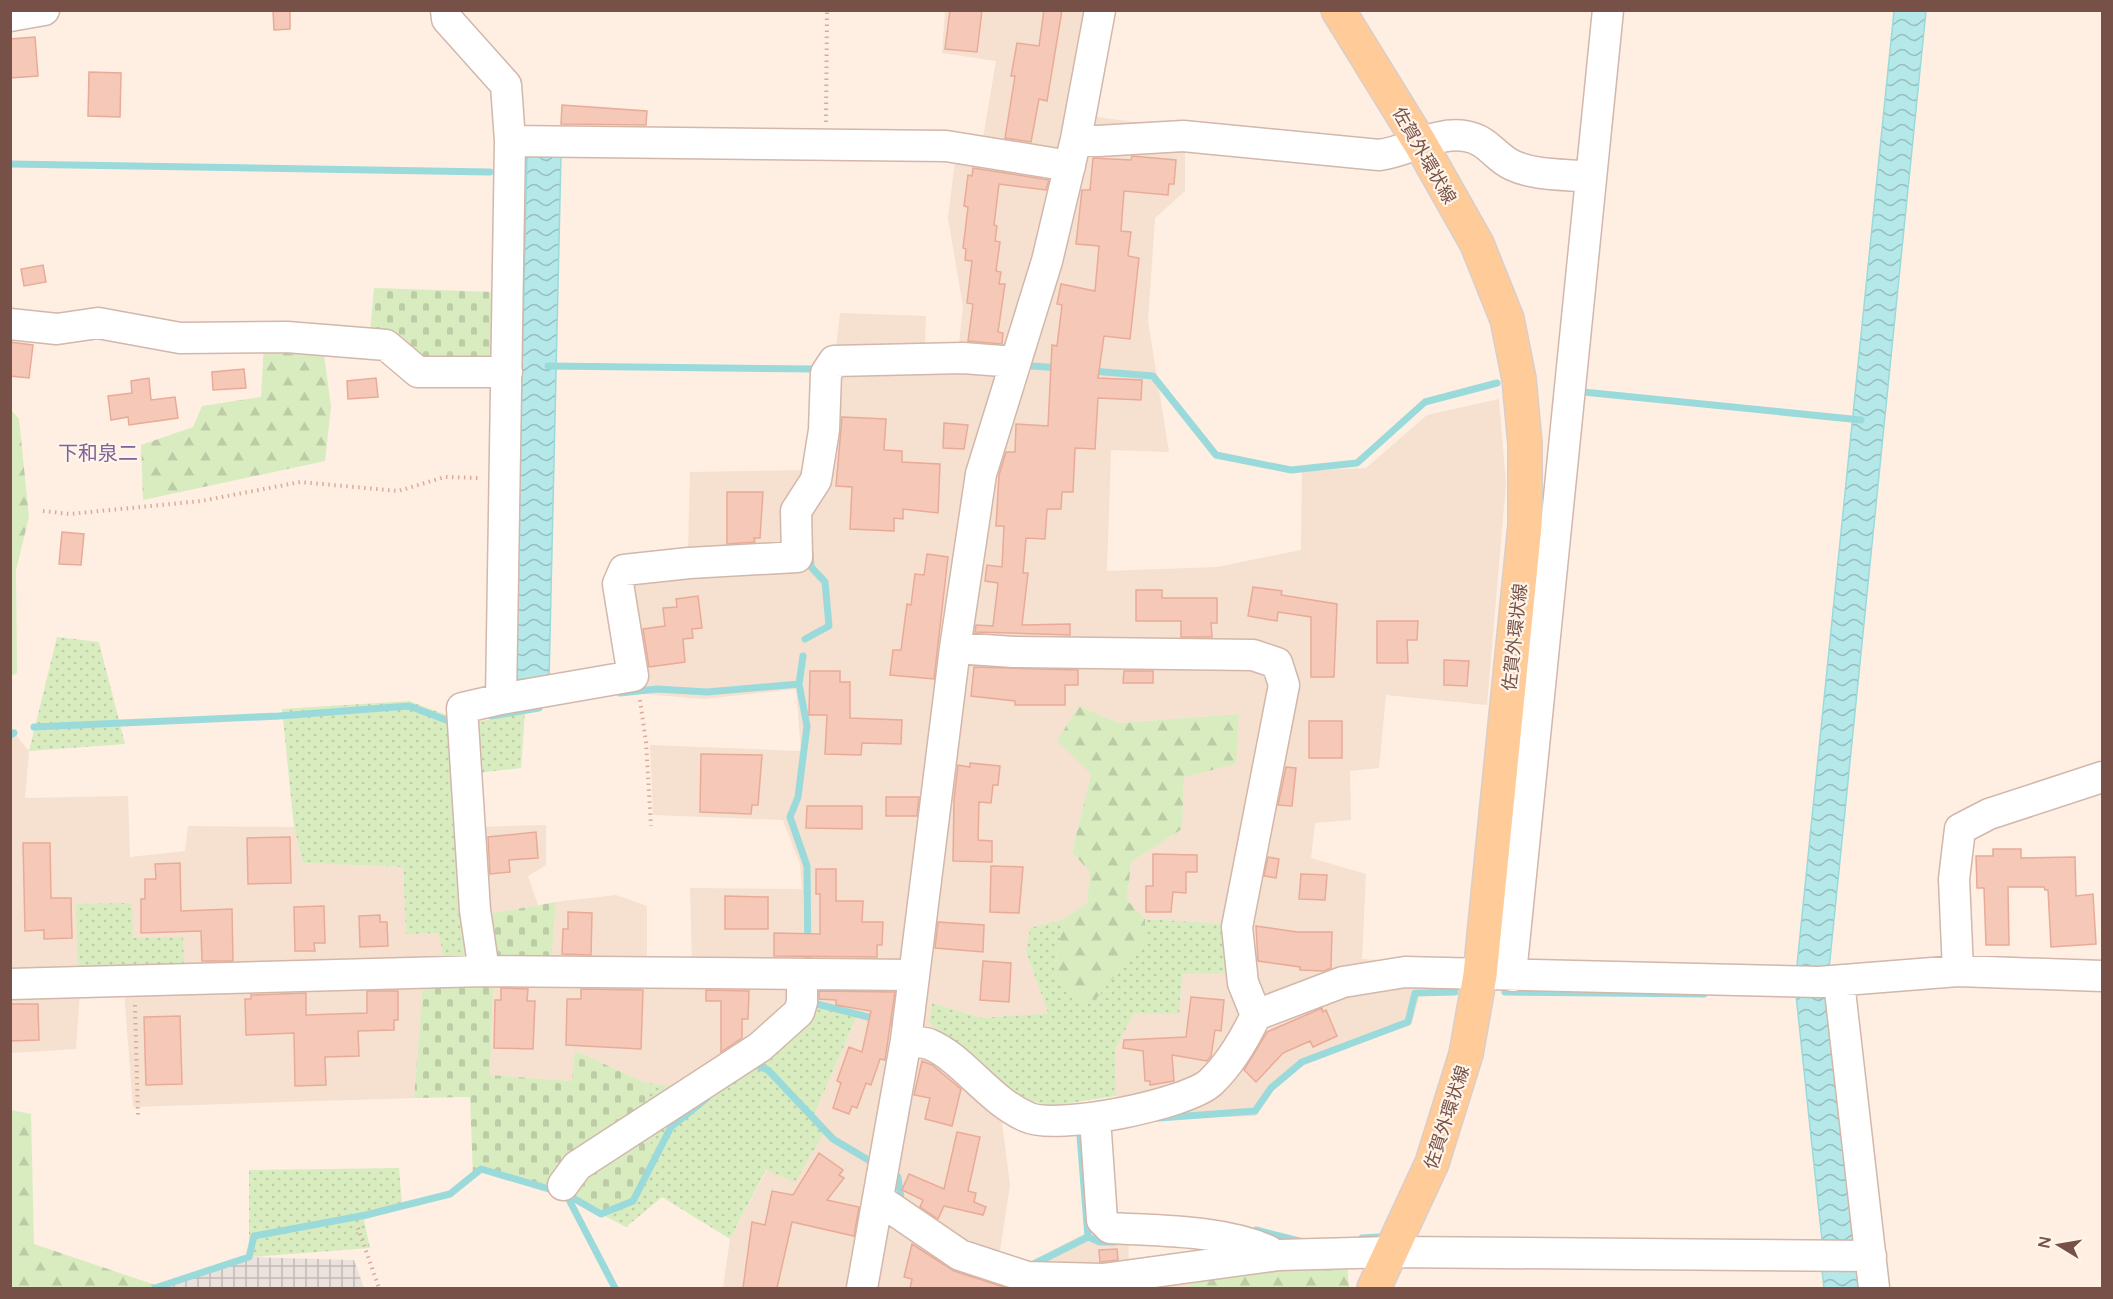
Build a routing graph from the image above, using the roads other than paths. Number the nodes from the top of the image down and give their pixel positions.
1 (44, 10) edge
2 (446, 10) edge
3 (1100, 10) edge
4 (1338, 10) edge
5 (1608, 10) edge
6 (10, 16) edge
7 (510, 141) junction
8 (1420, 143) junction
9 (1073, 153) junction
10 (1590, 177) junction
11 (10, 324) edge
12 (1015, 362) junction
13 (507, 372) junction
14 (955, 648) junction
15 (501, 699) junction
16 (2103, 777) edge
17 (484, 971) junction
18 (1958, 971) junction
19 (802, 974) junction
20 (913, 975) junction
21 (1480, 975) junction
22 (1513, 976) junction
23 (2103, 976) edge
24 (1820, 982) junction
25 (10, 984) edge
26 (1256, 1015) junction
27 (906, 1040) junction
28 (1095, 1118) junction
29 (563, 1185) dead end
30 (878, 1199) junction
31 (1392, 1252) junction
32 (1279, 1255) junction
33 (1850, 1256) junction
34 (862, 1288) edge
35 (1374, 1288) edge
36 (1874, 1288) edge

1 - 6 street
2 - 7 street
3 - 9 street
4 - 8 main road, 佐賀外環状線
5 - 10 street
7 - 9 street
7 - 13 street
8 - 9 street
8 - 10 street
8 - 21 main road, 佐賀外環状線
9 - 12 street
10 - 22 street
11 - 13 street
12 - 14 street
12 - 15 street
13 - 15 street
14 - 20 street
14 - 26 street
15 - 17 street
16 - 18 street
17 - 19 street
17 - 25 street
18 - 23 street
18 - 24 street
19 - 20 street
19 - 29 street
20 - 27 street
21 - 22 street
21 - 26 street
21 - 31 main road, 佐賀外環状線
22 - 24 street
24 - 33 street
26 - 28 street
27 - 28 street
27 - 30 street
28 - 32 street
30 - 32 street
30 - 34 street
31 - 32 street
31 - 33 street
31 - 35 main road, 佐賀外環状線
33 - 36 street

